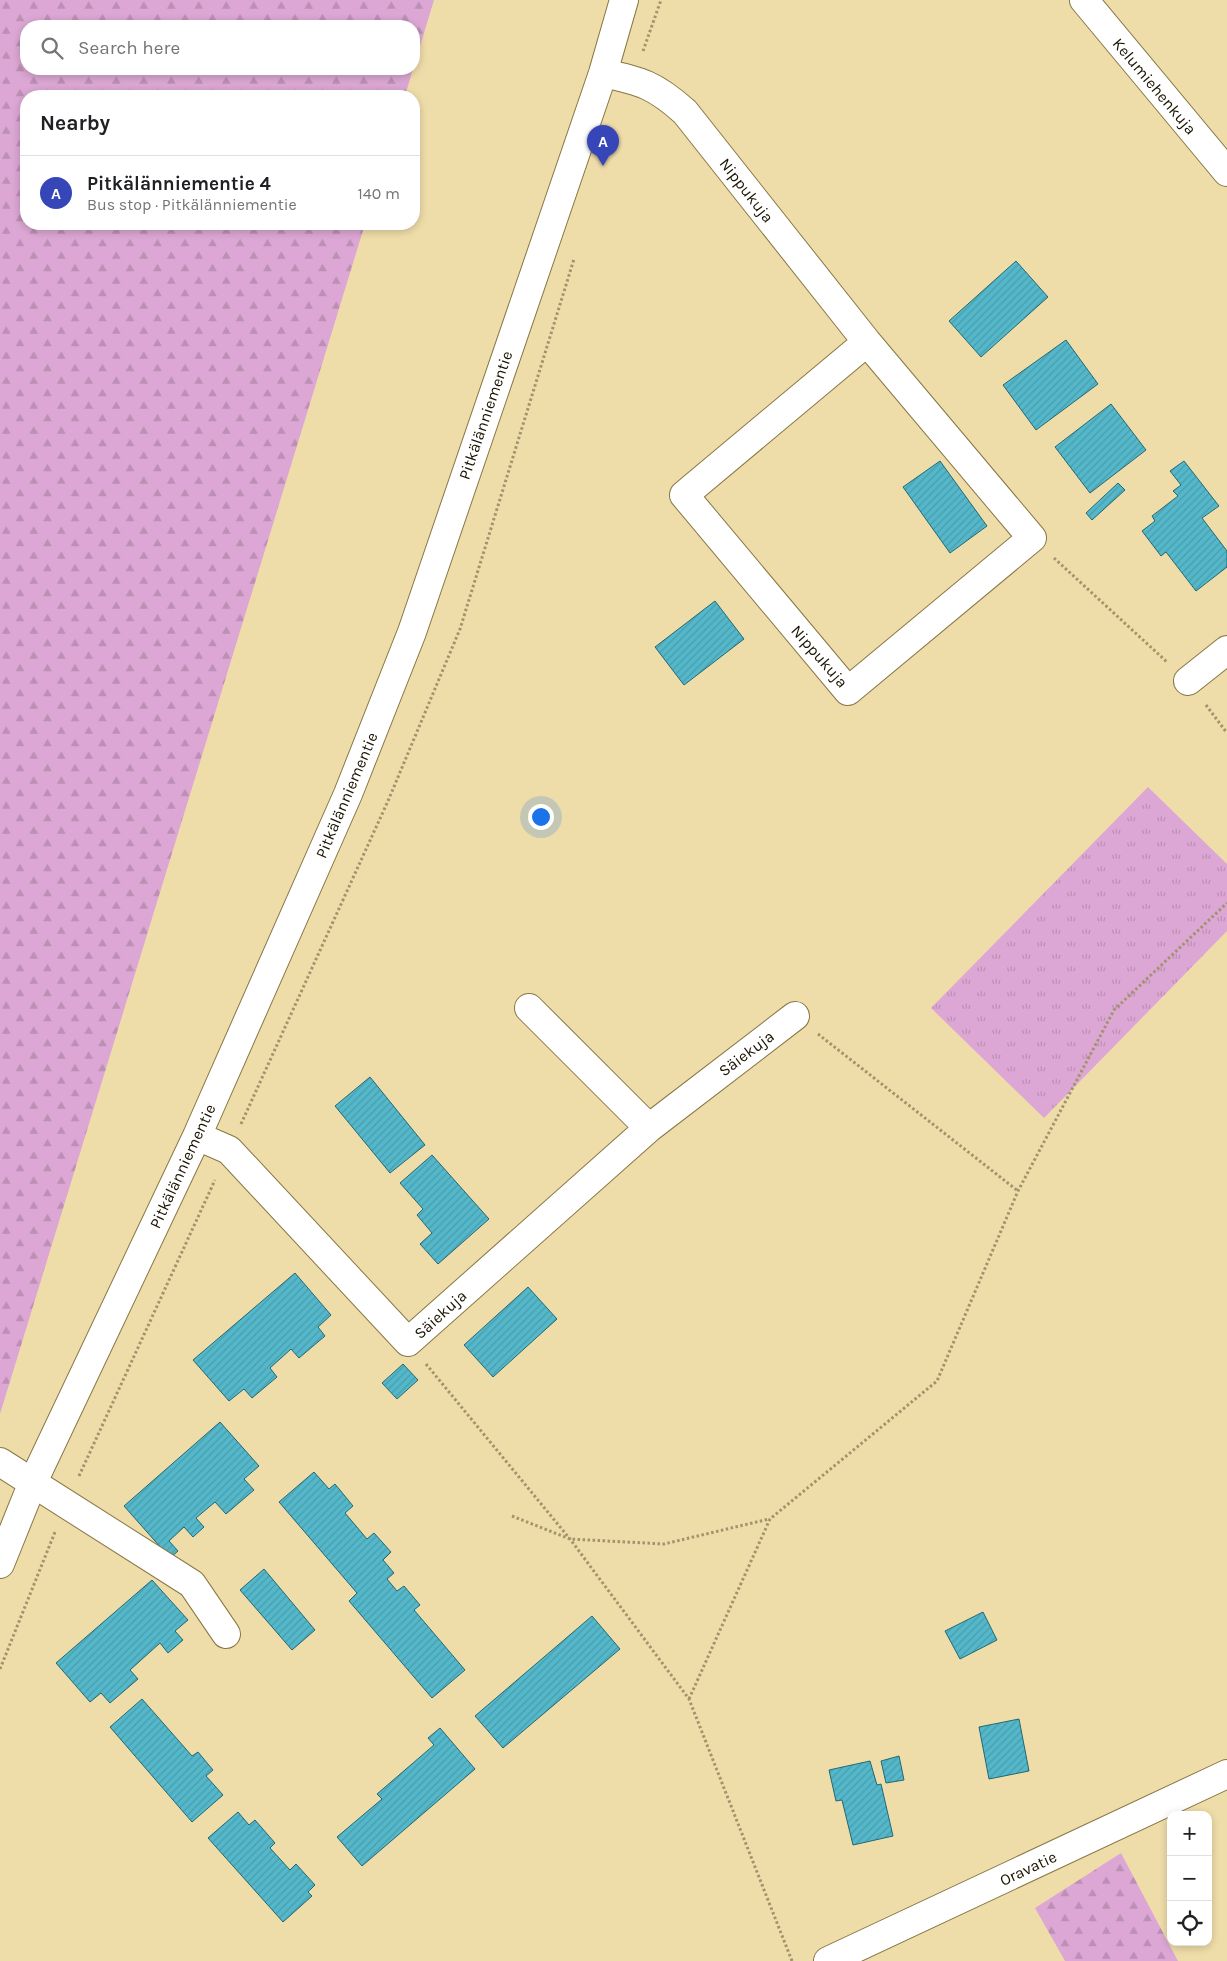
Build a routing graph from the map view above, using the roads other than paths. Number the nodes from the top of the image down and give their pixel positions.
1 (624, 0) edge
2 (1084, 0) edge
3 (603, 73) junction
4 (1227, 172) edge
5 (867, 342) junction
6 (1227, 650) edge
7 (1188, 680) road end
8 (529, 1008) dead end
9 (795, 1016) road end
10 (649, 1128) junction
11 (197, 1136) junction
12 (0, 1462) edge
13 (33, 1482) junction
14 (0, 1564) edge
15 (226, 1634) dead end
16 (1227, 1774) edge
17 (828, 1961) edge

1 - 3 street, Pitkälänniementie
2 - 4 street, Kelumiehenkuja
3 - 5 street, Nippukuja
3 - 11 street, Pitkälänniementie
5 - 5 street, Nippukuja
6 - 7 street
8 - 10 street
9 - 10 street, Säiekuja
10 - 11 street, Säiekuja
11 - 13 street, Pitkälänniementie
12 - 13 street
13 - 14 street, Pitkälänniementie
13 - 15 street
16 - 17 street, Oravatie

